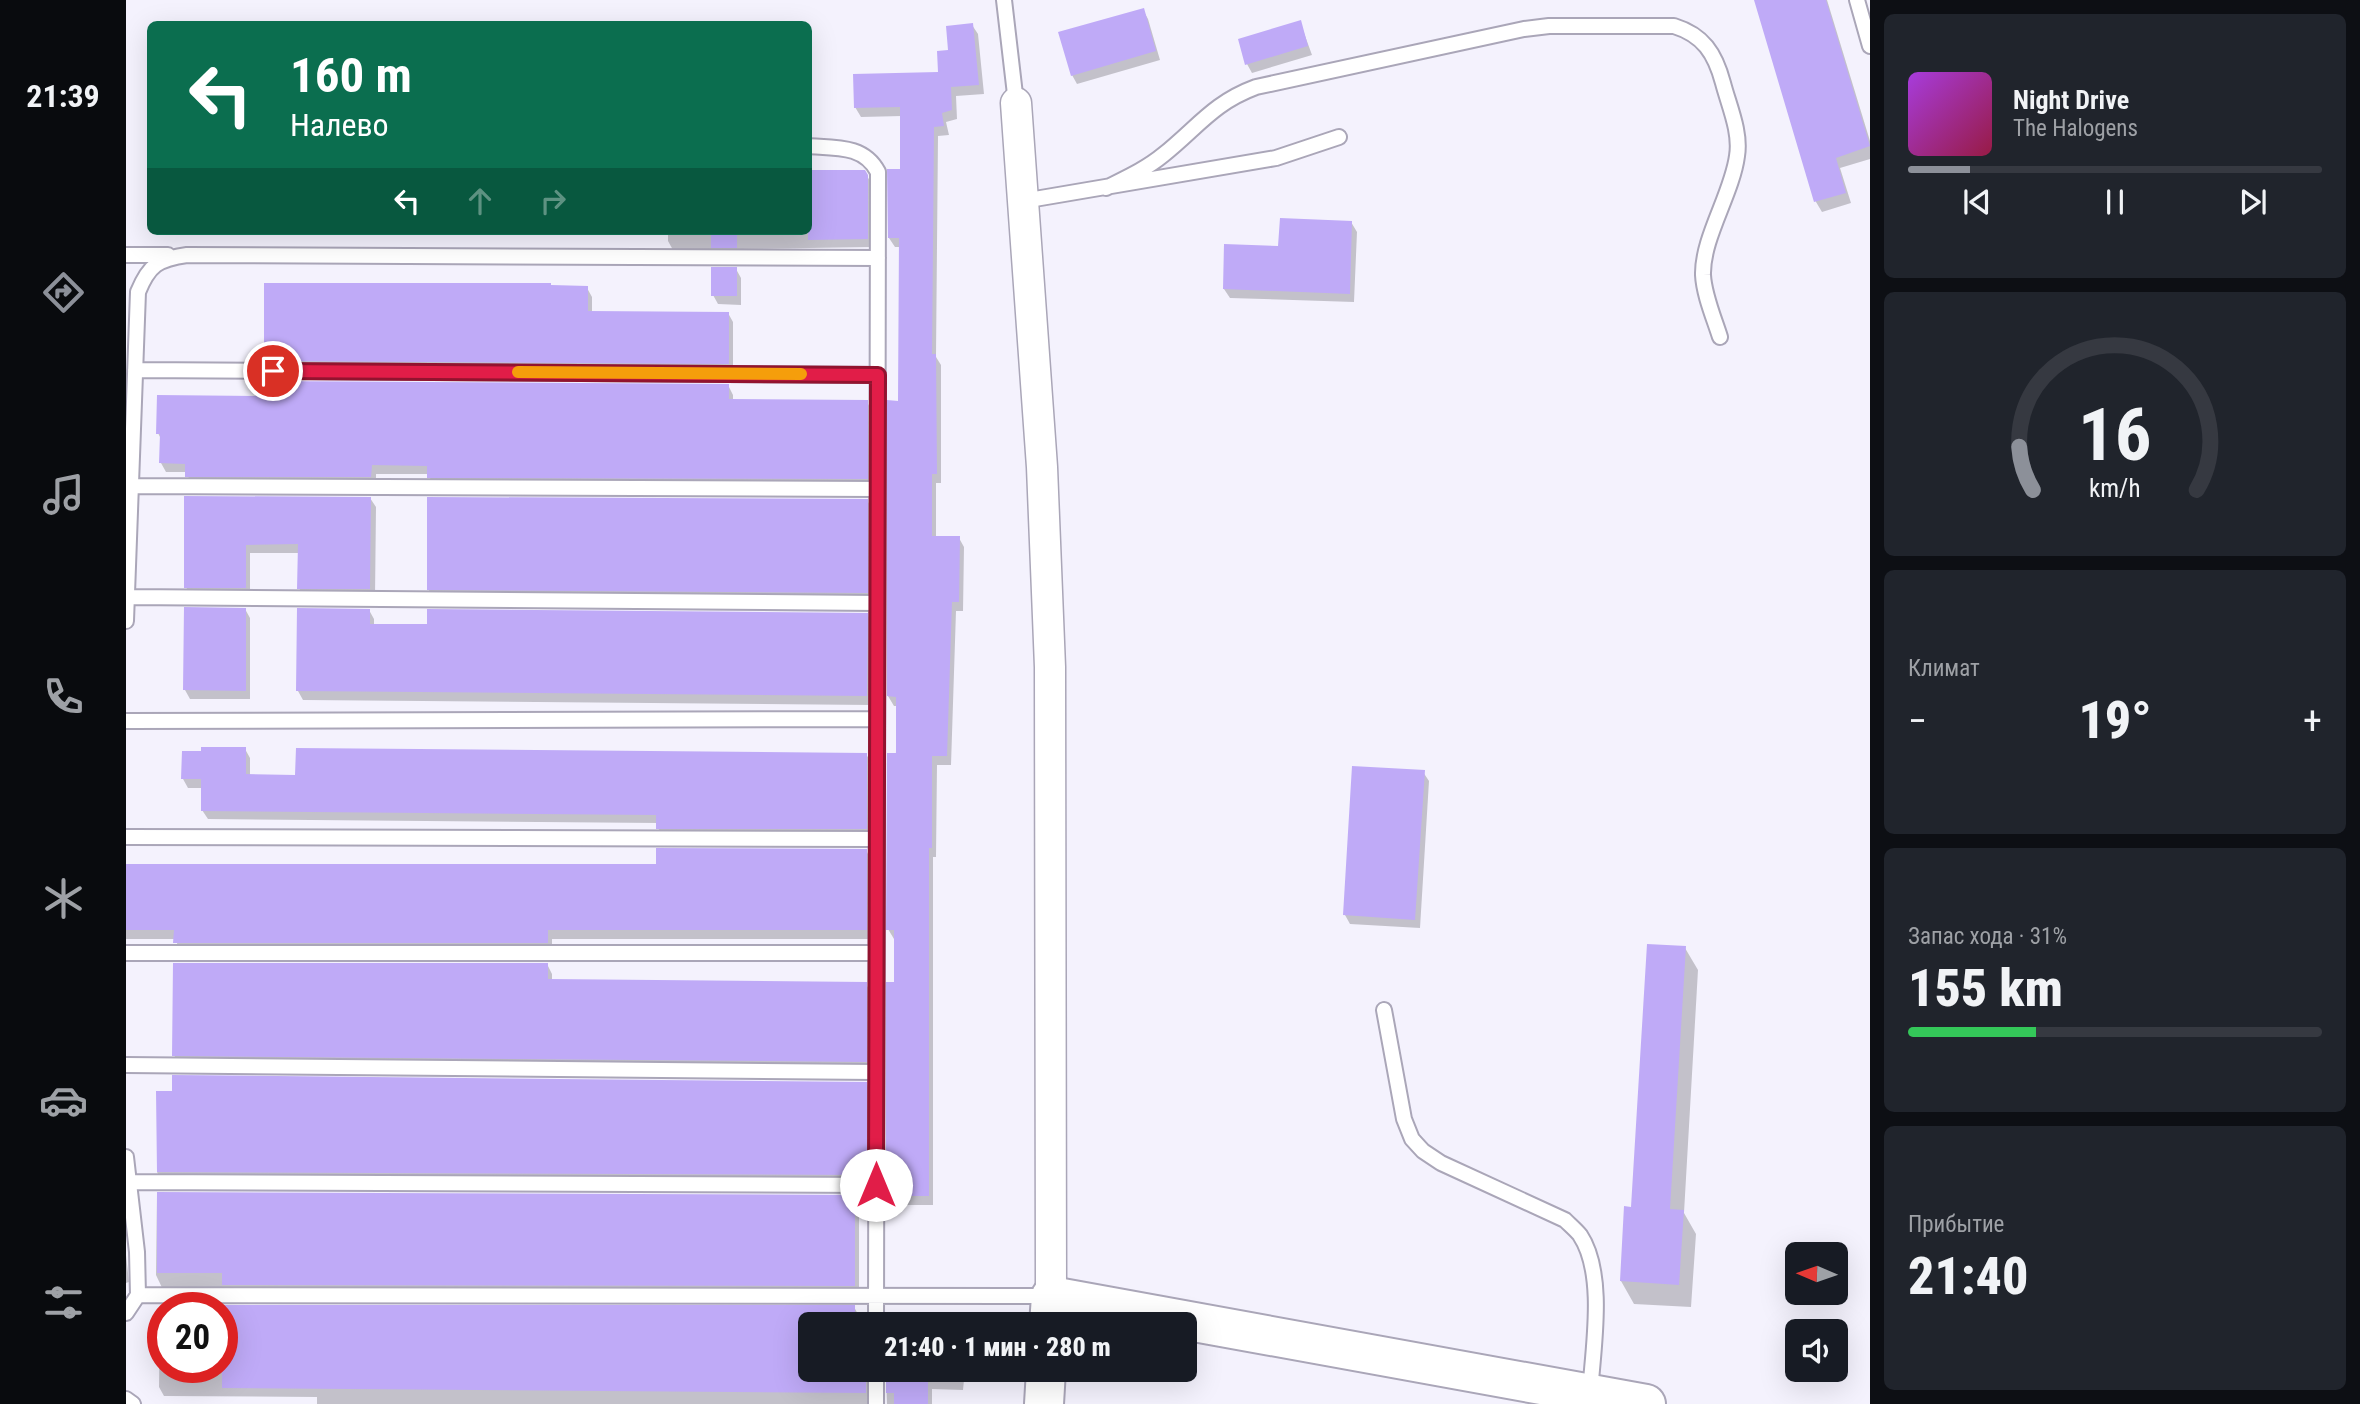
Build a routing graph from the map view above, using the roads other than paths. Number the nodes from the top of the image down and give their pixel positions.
1 (1004, 0) edge
2 (1857, 0) edge
3 (1870, 46) edge
4 (1016, 103) joint
5 (1339, 137) dead end
6 (812, 146) edge
7 (1106, 188) junction
8 (1023, 201) junction
9 (187, 255) junction
10 (126, 256) edge
11 (878, 258) junction
12 (1720, 337) dead end
13 (135, 370) junction
14 (878, 375) junction
15 (132, 486) junction
16 (877, 489) junction
17 (128, 597) junction
18 (877, 603) junction
19 (126, 621) edge
20 (877, 719) junction
21 (126, 721) edge
22 (126, 837) edge
23 (876, 839) junction
24 (126, 953) edge
25 (876, 954) junction
26 (1384, 1010) dead end
27 (126, 1065) edge
28 (876, 1072) junction
29 (126, 1157) edge
30 (129, 1182) junction
31 (876, 1185) junction
32 (138, 1295) junction
33 (876, 1296) junction
34 (1050, 1310) edge
35 (876, 1312) edge
36 (126, 1313) edge
37 (876, 1382) edge
38 (1045, 1382) edge
39 (1590, 1394) junction
40 (126, 1399) edge
41 (133, 1404) edge
42 (876, 1404) edge
43 (1044, 1404) edge
44 (1646, 1404) edge

1 - 4 lane
2 - 3 lane
4 - 8 street
5 - 7 lane
6 - 11 lane
7 - 8 lane
7 - 12 lane
8 - 34 street
9 - 10 lane
9 - 11 lane
9 - 13 lane
11 - 14 lane
13 - 14 lane
13 - 15 lane
14 - 16 lane
15 - 16 lane
15 - 17 lane
16 - 18 lane
17 - 18 lane
17 - 19 lane
18 - 20 lane
20 - 21 lane
20 - 23 lane
22 - 23 lane
23 - 25 lane
24 - 25 lane
25 - 28 lane
26 - 39 lane
27 - 28 lane
28 - 31 lane
29 - 30 lane
30 - 31 lane
30 - 32 lane
31 - 33 lane
32 - 33 lane
32 - 36 lane
33 - 34 lane
33 - 35 lane
34 - 39 street
37 - 42 lane
38 - 43 street
39 - 44 street
40 - 41 lane

